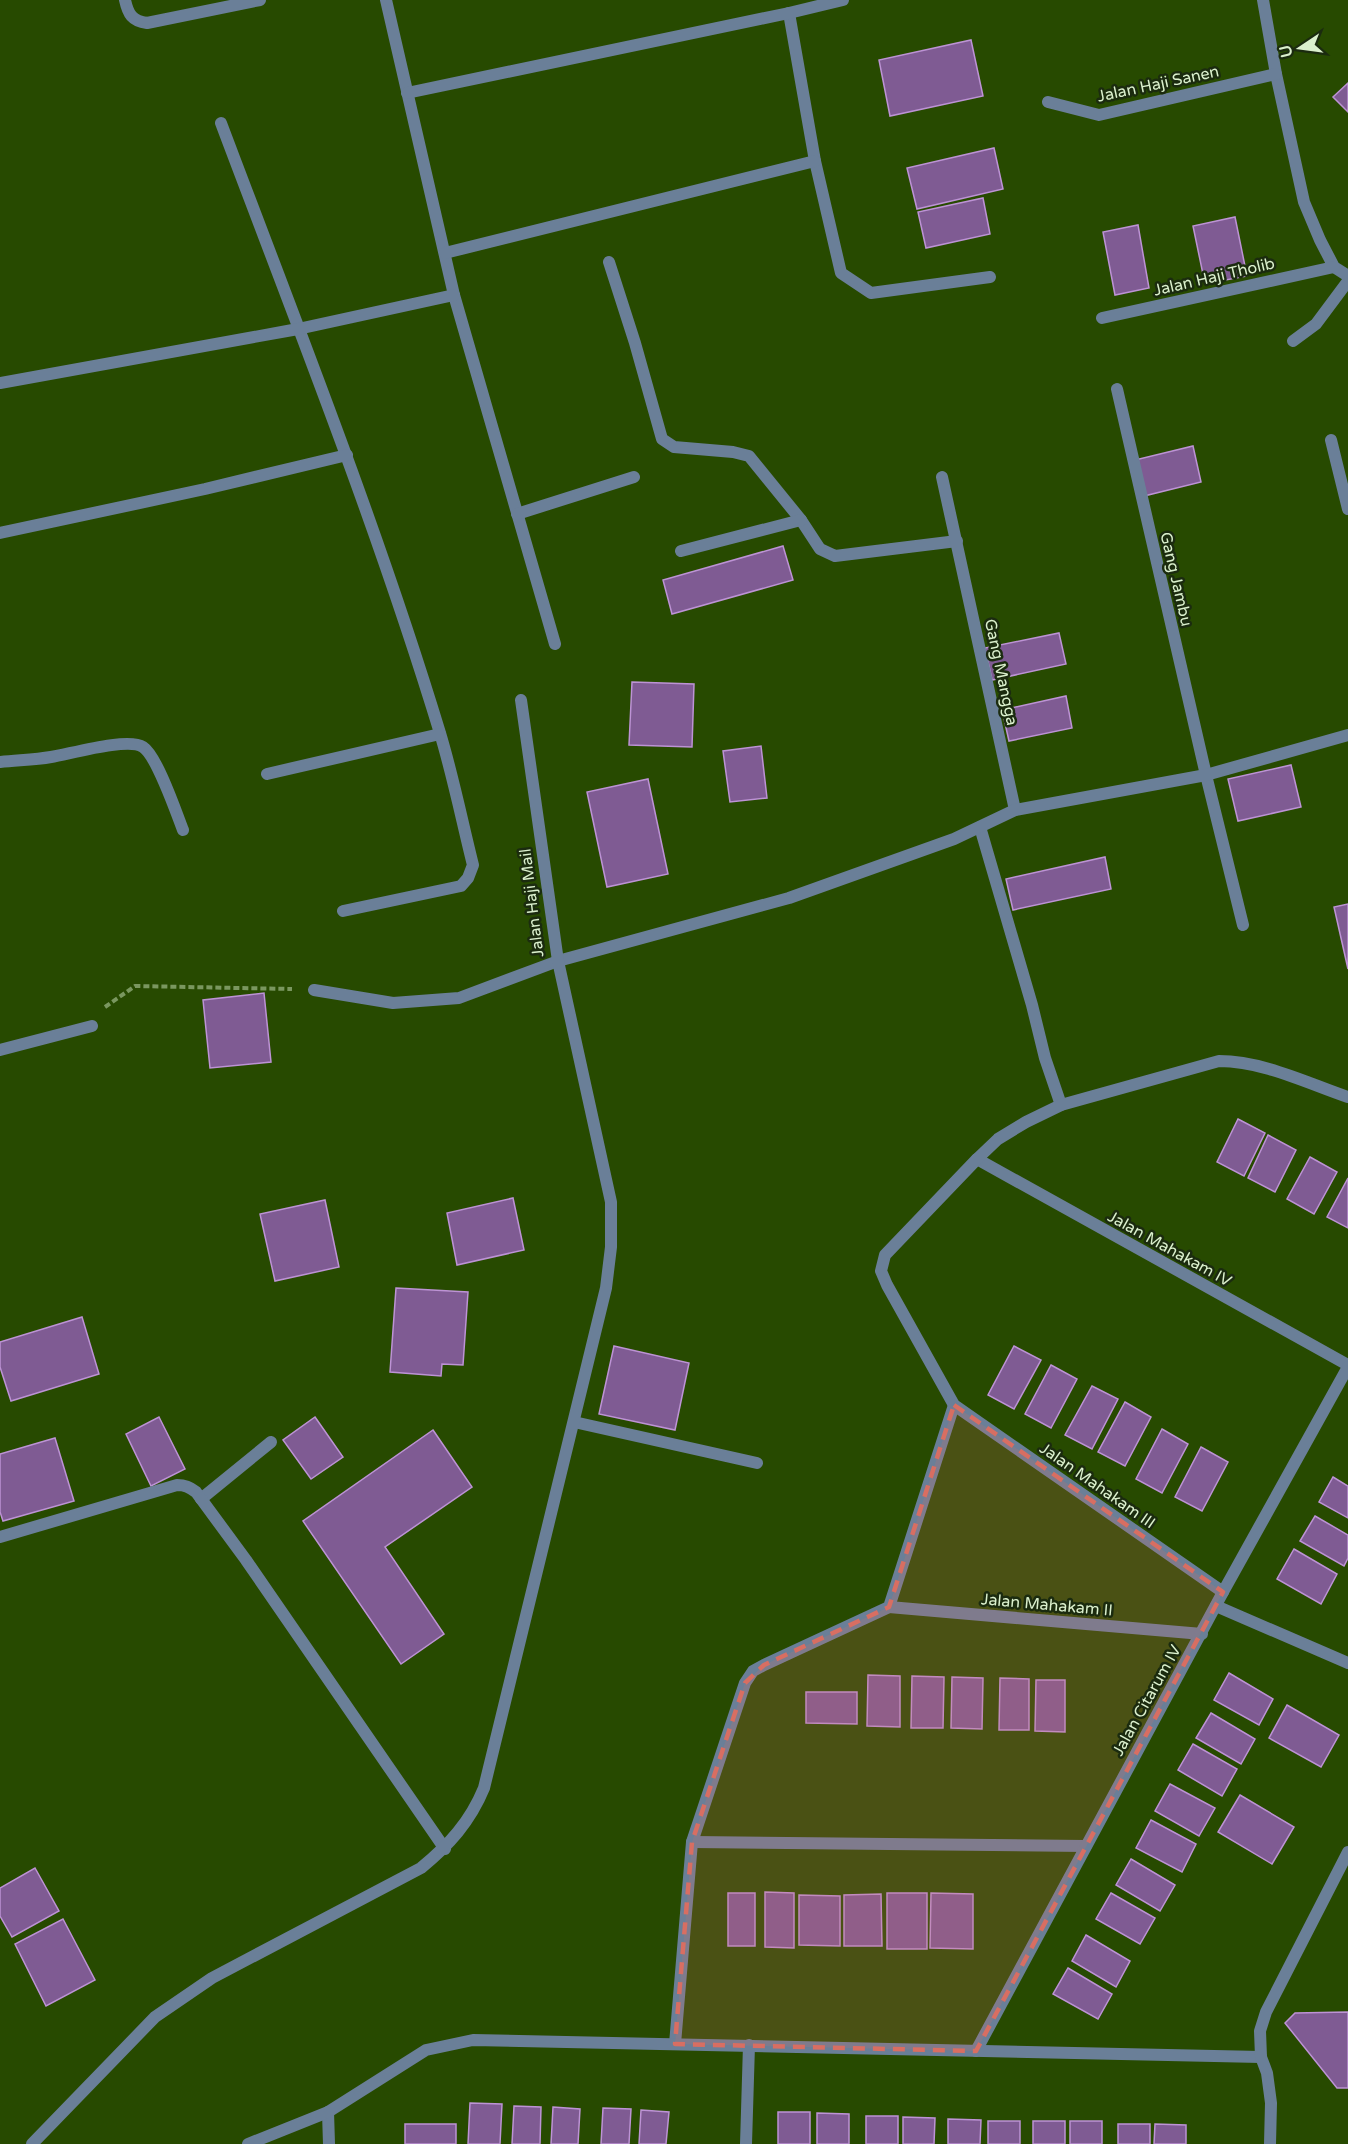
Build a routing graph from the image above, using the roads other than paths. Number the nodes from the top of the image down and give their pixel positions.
1 (125, 0) edge
2 (260, 0) edge
3 (843, 0) edge
4 (1263, 0) edge
5 (387, 4) edge
6 (789, 13) junction
7 (1276, 74) junction
8 (407, 93) junction
9 (1048, 102) dead end
10 (221, 123) dead end
11 (815, 161) junction
12 (444, 253) junction
13 (609, 262) dead end
14 (1334, 267) junction
15 (1348, 276) edge
16 (990, 277) dead end
17 (1348, 281) edge
18 (454, 295) junction
19 (1102, 318) dead end
20 (298, 328) junction
21 (1293, 341) dead end
22 (0, 383) edge
23 (1117, 389) dead end
24 (1332, 440) dead end
25 (347, 455) junction
26 (634, 477) dead end
27 (942, 477) dead end
28 (1348, 508) edge
29 (517, 514) junction
30 (801, 520) junction
31 (0, 533) edge
32 (957, 541) junction
33 (681, 551) dead end
34 (555, 644) dead end
35 (521, 700) dead end
36 (440, 734) junction
37 (1348, 735) edge
38 (0, 762) edge
39 (267, 774) dead end
40 (1206, 775) junction
41 (1015, 810) junction
42 (980, 827) junction
43 (183, 830) dead end
44 (343, 911) dead end
45 (1243, 925) dead end
46 (558, 961) junction
47 (314, 990) road end
48 (92, 1026) road end
49 (0, 1050) edge
50 (1348, 1097) edge
51 (1061, 1105) junction
52 (976, 1159) junction
53 (1348, 1366) edge
54 (954, 1405) junction
55 (574, 1422) junction
56 (271, 1442) dead end
57 (757, 1463) dead end
58 (201, 1499) junction
59 (0, 1537) edge
60 (1223, 1592) junction
61 (1216, 1606) junction
62 (890, 1607) junction
63 (1202, 1634) junction
64 (1348, 1663) edge
65 (692, 1842) junction
66 (1086, 1846) junction
67 (445, 1849) junction
68 (1348, 1852) edge
69 (675, 2044) junction
70 (750, 2045) junction
71 (976, 2050) junction
72 (1261, 2057) junction
73 (328, 2112) junction
74 (32, 2144) edge
75 (248, 2144) edge
76 (329, 2144) edge
77 (746, 2144) edge
78 (1270, 2144) edge

1 - 2 street
3 - 6 street
4 - 7 street
5 - 8 street
6 - 8 street
6 - 11 street
7 - 9 street, Jalan Haji Sanen
7 - 14 street
8 - 12 street
10 - 20 street
11 - 12 street
11 - 16 street
12 - 18 street
13 - 30 street
14 - 15 street
14 - 19 street, Jalan Haji Tholib
17 - 21 street
18 - 20 street
18 - 29 street
20 - 22 street
20 - 25 street
23 - 40 street, Gang Jambu
24 - 28 street
25 - 31 street
25 - 36 street
26 - 29 street
27 - 32 street, Gang Mangga
29 - 34 street
30 - 32 street
30 - 33 street
32 - 41 street, Gang Mangga
35 - 46 street, Jalan Haji Mail
36 - 39 street
36 - 44 street
37 - 40 street
38 - 43 street
40 - 41 street
40 - 45 street, Gang Jambu
41 - 42 street
42 - 46 street
42 - 51 street
46 - 47 street, Jalan Haji Mail
46 - 55 street
48 - 49 street
50 - 51 street
51 - 52 street
52 - 53 street, Jalan Mahakam IV
52 - 54 street
53 - 60 street, Jalan Citarum IV
54 - 60 street, Jalan Mahakam III
54 - 62 street
55 - 57 street
55 - 67 street
56 - 58 street
58 - 59 street
58 - 67 street
60 - 61 street, Jalan Citarum IV
61 - 63 street, Jalan Citarum IV
61 - 64 street
62 - 63 street, Jalan Mahakam II
62 - 65 street
63 - 66 street, Jalan Citarum IV
65 - 66 street
65 - 69 street
66 - 71 street, Jalan Citarum IV
67 - 74 street
68 - 72 street
69 - 70 street
69 - 73 street
70 - 71 street
70 - 77 street
71 - 72 street
72 - 78 street
73 - 75 street
73 - 76 street

